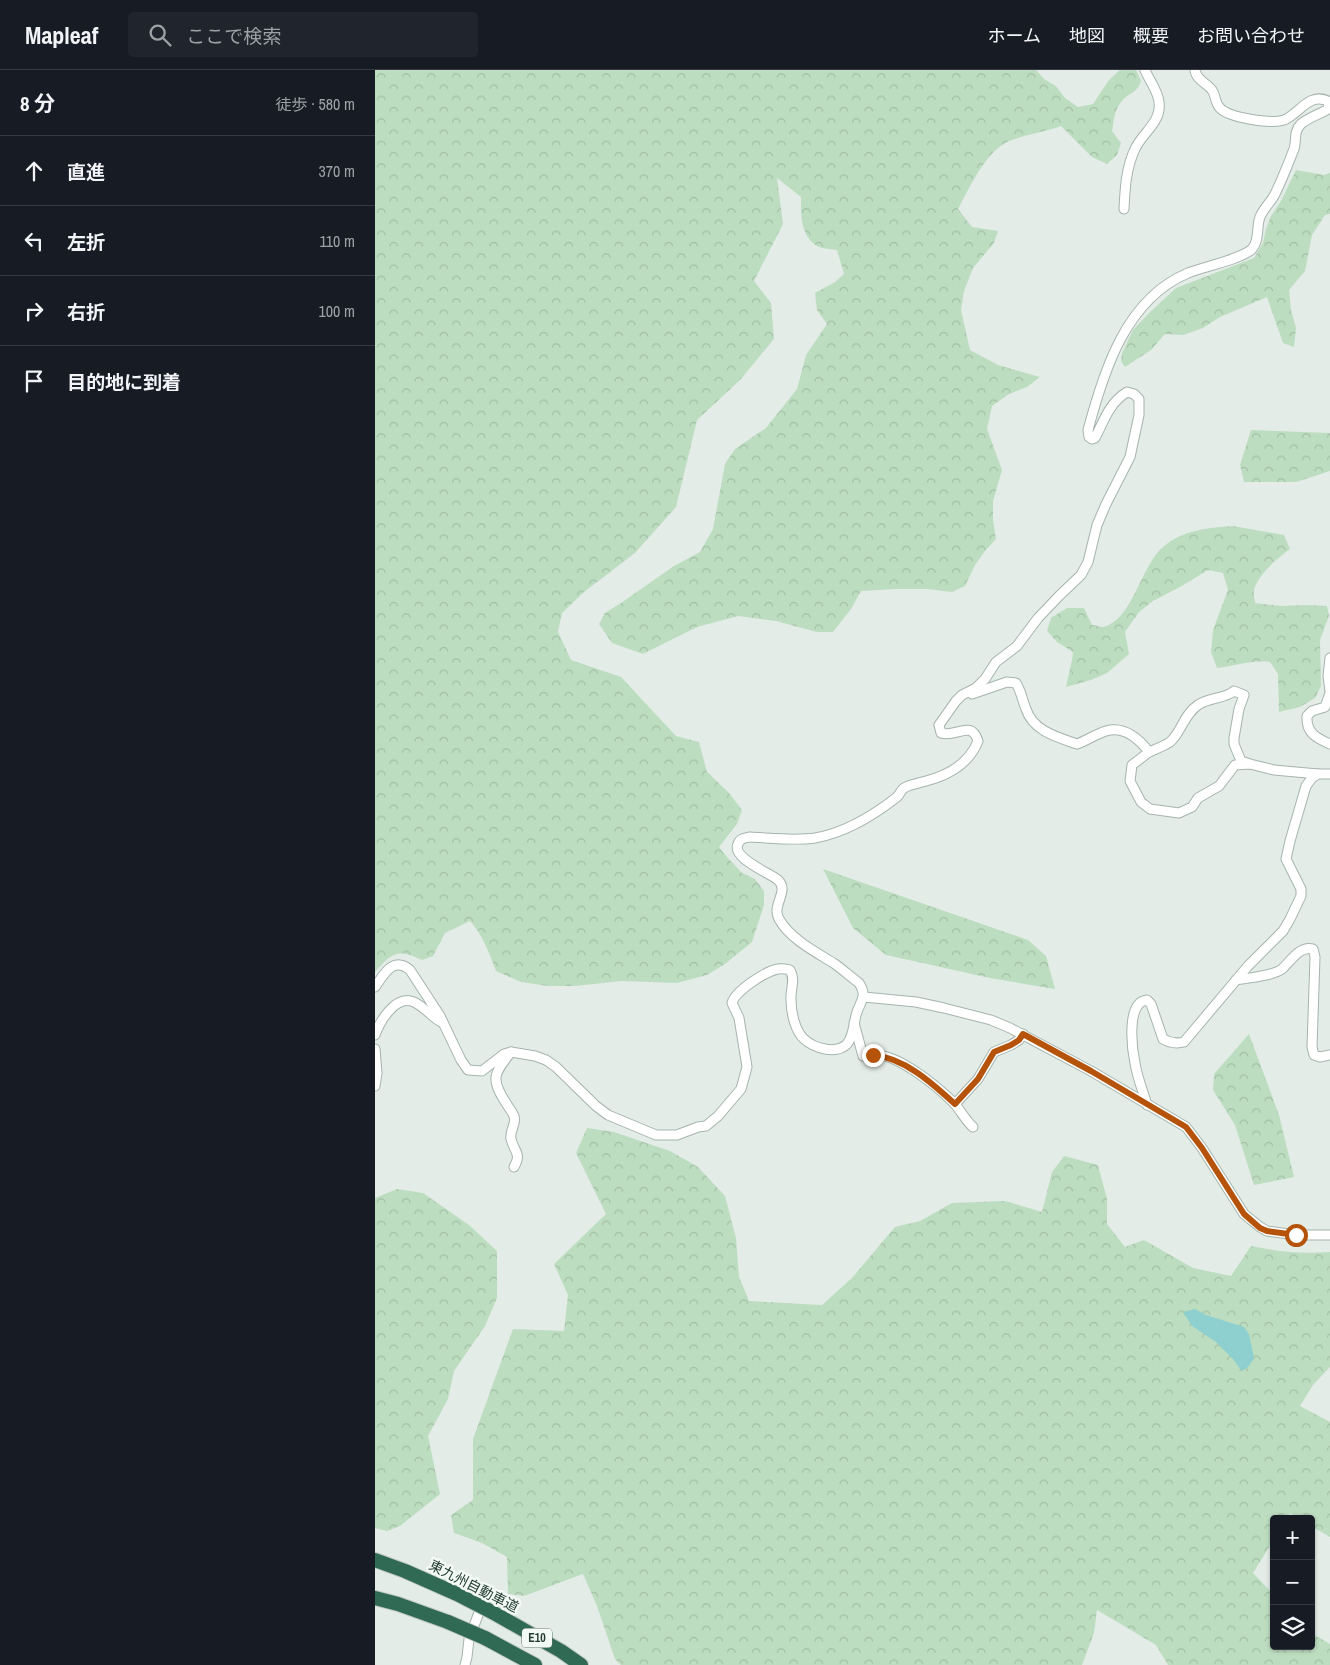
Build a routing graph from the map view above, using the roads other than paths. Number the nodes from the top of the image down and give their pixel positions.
1 (1145, 70) edge
2 (1195, 70) edge
3 (1330, 108) edge
4 (1124, 209) dead end
5 (1330, 658) edge
6 (1330, 692) edge
7 (961, 695) junction
8 (1330, 744) edge
9 (1149, 752) junction
10 (1250, 764) junction
11 (1318, 774) junction
12 (1330, 774) edge
13 (1236, 980) junction
14 (375, 986) edge
15 (864, 997) junction
16 (854, 1022) junction
17 (443, 1023) junction
18 (1023, 1034) junction
19 (375, 1035) edge
20 (375, 1049) edge
21 (511, 1052) junction
22 (1330, 1055) edge
23 (375, 1086) edge
24 (955, 1104) junction
25 (1147, 1105) junction
26 (973, 1127) dead end
27 (513, 1167) dead end
28 (1330, 1235) edge
29 (375, 1560) edge
30 (486, 1594) dead end
31 (375, 1598) edge
32 (465, 1665) edge
33 (535, 1665) edge
34 (581, 1665) edge

1 - 4 street
2 - 3 street
3 - 7 street
5 - 6 street
6 - 8 street
7 - 9 street
7 - 15 street
9 - 10 street
9 - 10 street
10 - 11 street
11 - 12 street
11 - 13 street
13 - 22 street
13 - 25 street
14 - 17 street
15 - 16 street
15 - 18 street
16 - 21 street
16 - 24 street
17 - 19 street
17 - 21 street
18 - 24 street
18 - 25 street
20 - 23 street
21 - 27 street
24 - 26 street
25 - 28 street
29 - 34 highway, 東九州自動車道 / E10, bridge
30 - 32 street
31 - 33 highway, E10, bridge

